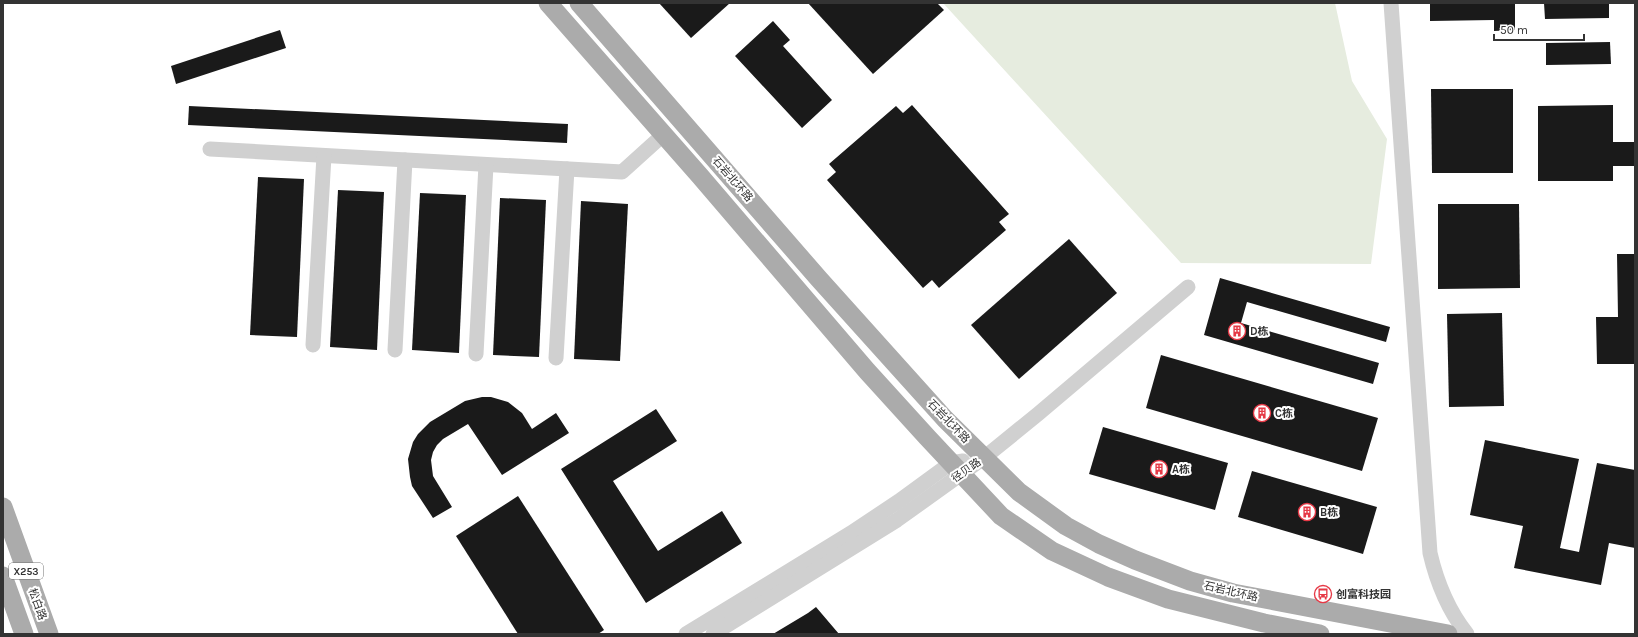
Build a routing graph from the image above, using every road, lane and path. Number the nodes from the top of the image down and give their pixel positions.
1 (548, 3) edge
2 (579, 3) edge
3 (1391, 3) edge
4 (663, 135) junction
5 (210, 150) dead end
6 (324, 156) junction
7 (405, 160) junction
8 (486, 165) junction
9 (567, 169) junction
10 (1188, 287) dead end
11 (313, 346) dead end
12 (395, 350) dead end
13 (476, 354) dead end
14 (556, 358) dead end
15 (985, 457) junction
16 (956, 468) junction
17 (3, 507) edge
18 (3, 576) edge
19 (24, 634) edge
20 (49, 634) edge
21 (686, 634) edge
22 (713, 634) edge
23 (1320, 634) edge
24 (1448, 634) edge
25 (1467, 634) edge

1 - 4 main road, 石岩北环路
2 - 15 main road, 石岩北环路
3 - 25 street
4 - 9 street
4 - 16 main road, 石岩北环路
5 - 6 street
6 - 7 street
6 - 11 street
7 - 8 street
7 - 12 street
8 - 9 street
8 - 13 street
9 - 14 street
10 - 15 street
15 - 16 street, 径贝路
15 - 24 main road, 石岩北环路
16 - 21 street, 径贝路
16 - 22 street, 径贝路
16 - 23 main road, 石岩北环路
17 - 20 main road, 松白路 / X253
18 - 19 main road, 松白路 / X253

